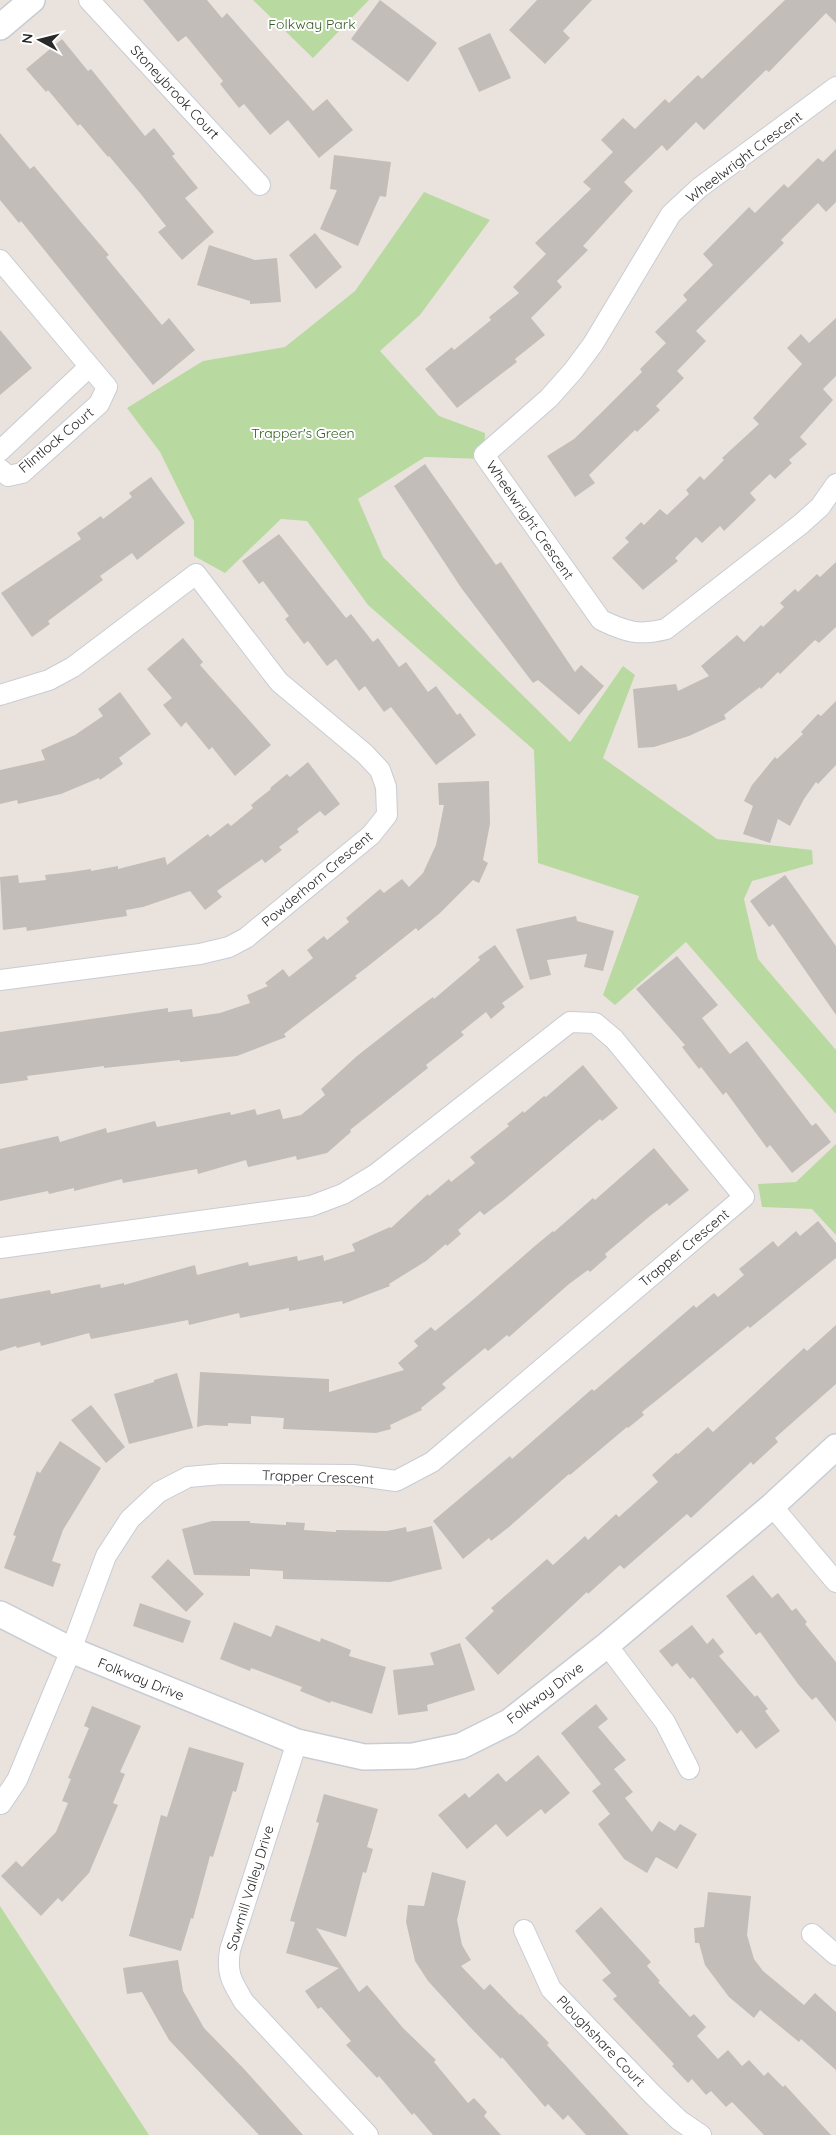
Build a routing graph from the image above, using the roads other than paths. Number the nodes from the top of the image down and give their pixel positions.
1 (32, 0) edge
2 (89, 0) edge
3 (0, 26) edge
4 (836, 87) edge
5 (260, 185) dead end
6 (0, 260) edge
7 (89, 367) junction
8 (0, 451) edge
9 (0, 469) edge
10 (836, 484) edge
11 (0, 695) edge
12 (0, 980) edge
13 (0, 1248) edge
14 (836, 1447) edge
15 (772, 1506) junction
16 (836, 1582) edge
17 (0, 1614) edge
18 (607, 1645) junction
19 (71, 1650) junction
20 (297, 1742) junction
21 (689, 1769) dead end
22 (1, 1804) edge
23 (524, 1930) dead end
24 (812, 1934) dead end
25 (836, 1955) edge
26 (368, 2135) edge
27 (701, 2135) edge

1 - 3 street
2 - 5 street, Stoneybrook Court
4 - 10 street, Wheelwright Crescent
6 - 7 street, Flintlock Court
7 - 8 street, Flintlock Court
7 - 9 street, Flintlock Court
11 - 12 street, Powderhorn Crescent
13 - 19 street, Trapper Crescent
14 - 15 street, Folkway Drive
15 - 16 street
15 - 18 street, Folkway Drive
17 - 19 street, Folkway Drive
18 - 20 street, Folkway Drive
18 - 21 street
19 - 20 street, Folkway Drive
19 - 22 street, Trapper Crescent
20 - 26 street, Sawmill Valley Drive
23 - 27 street, Ploughshare Court
24 - 25 street

